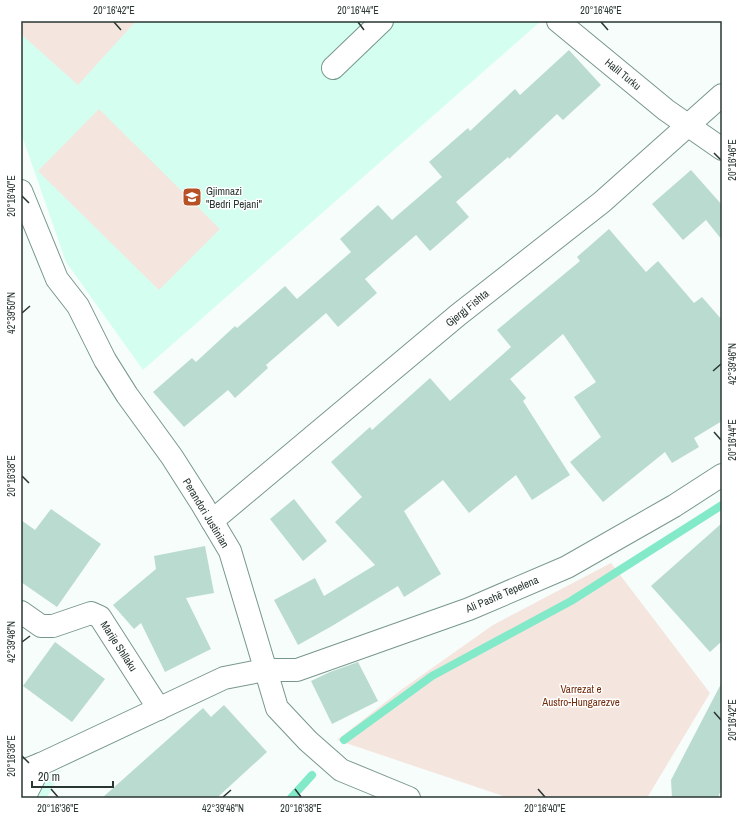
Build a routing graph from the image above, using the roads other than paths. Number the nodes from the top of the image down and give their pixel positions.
1 (382, 21) edge
2 (558, 21) edge
3 (333, 68) dead end
4 (722, 95) edge
5 (689, 126) junction
6 (722, 149) edge
7 (21, 192) edge
8 (722, 474) edge
9 (212, 522) junction
10 (21, 612) edge
11 (265, 670) junction
12 (159, 709) junction
13 (41, 764) junction
14 (21, 772) edge
15 (24, 798) edge
16 (409, 798) edge

1 - 3 street
2 - 5 street, Halil Turku
4 - 5 street, Gjergj Fishta
5 - 6 street, Halil Turku
5 - 9 street, Gjergj Fishta
7 - 9 street, Perandori Justinian
8 - 11 street, Ali Pashë Tepelena
9 - 11 street, Perandori Justinian
10 - 12 street, Marije Shllaku
11 - 12 street
11 - 16 street, Perandori Justinian
12 - 13 street
13 - 14 street
13 - 15 street

